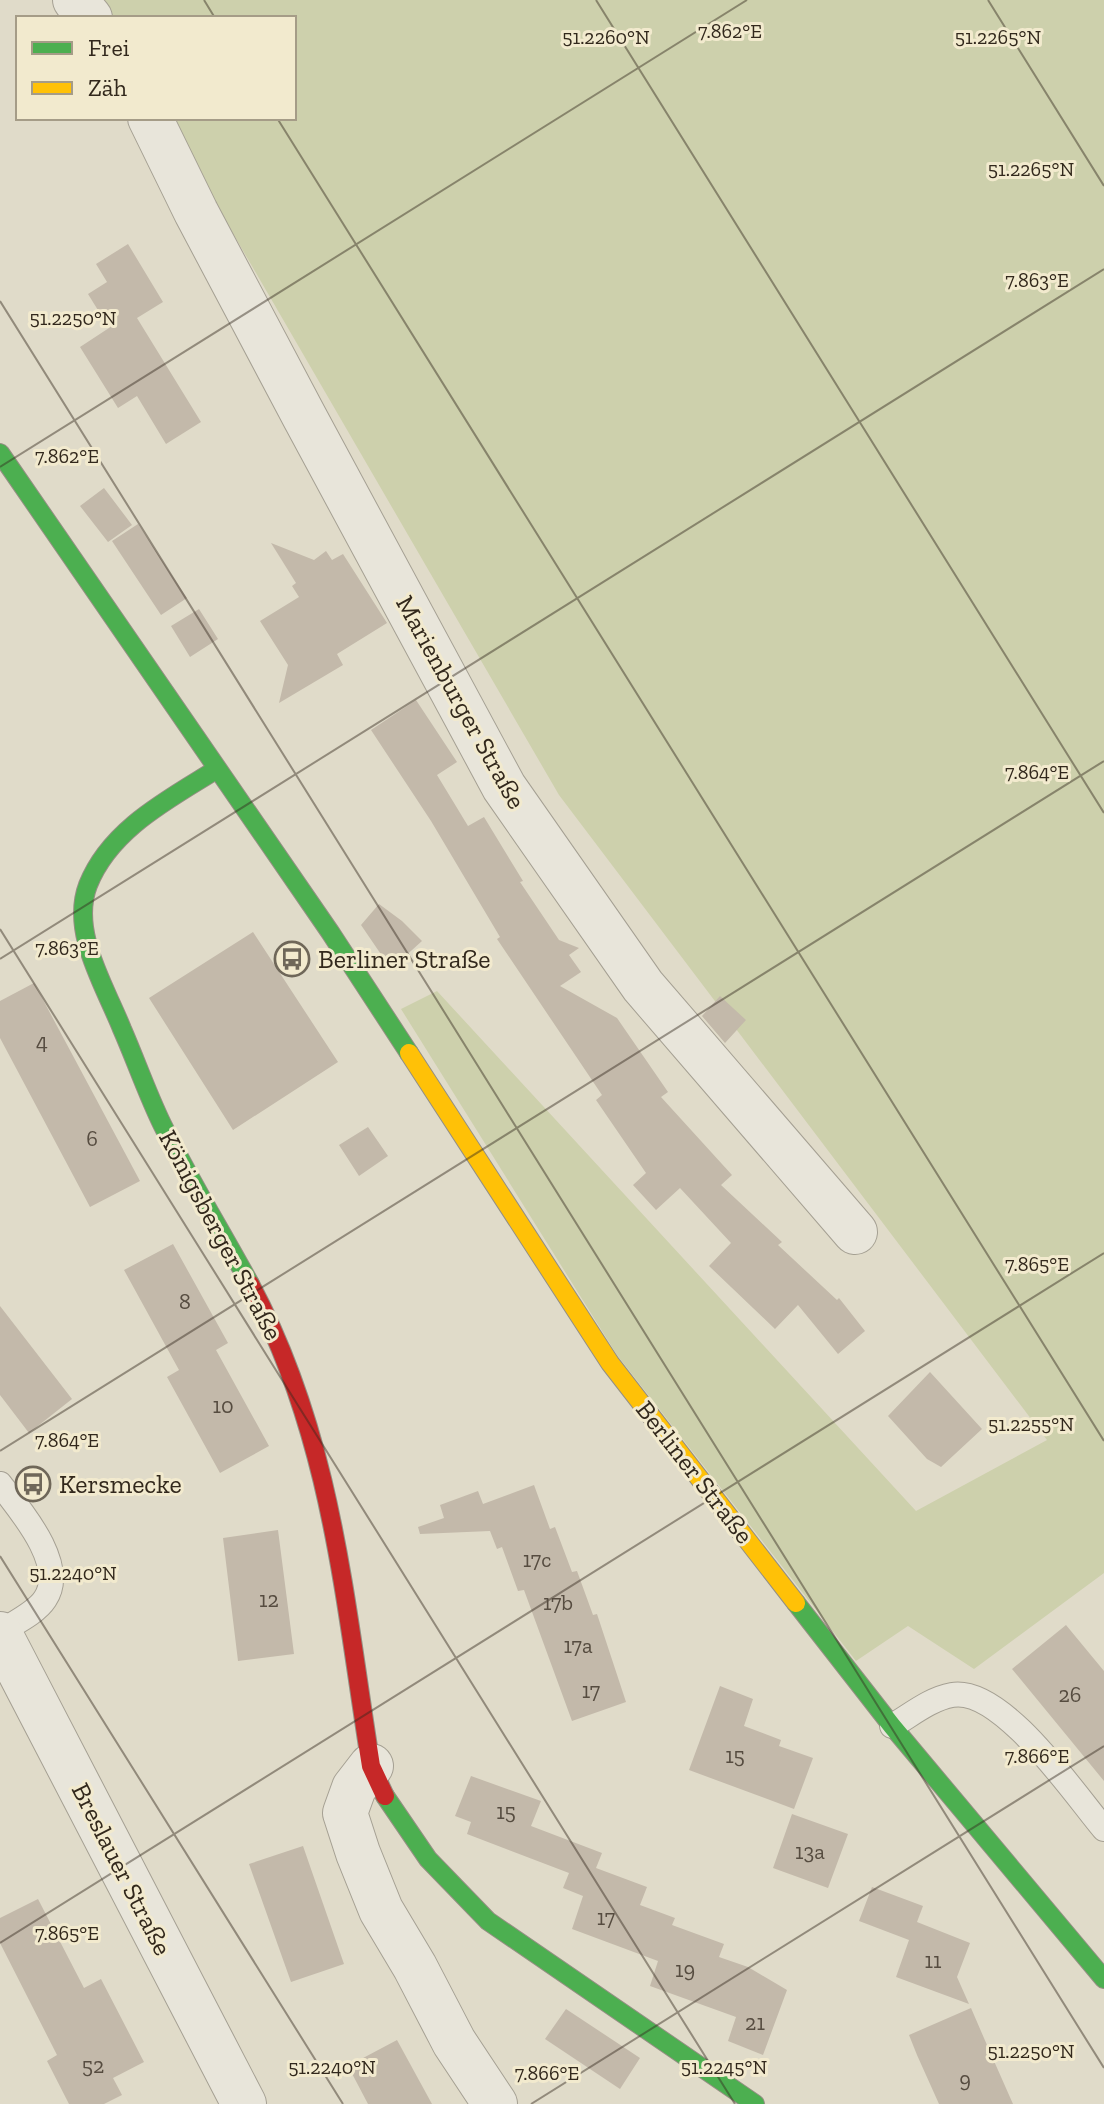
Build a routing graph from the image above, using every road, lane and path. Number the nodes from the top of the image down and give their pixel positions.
1 (75, 0) edge
2 (88, 16) edge
3 (151, 120) edge
4 (0, 453) edge
5 (217, 769) junction
6 (855, 1232) dead end
7 (0, 1484) edge
8 (0, 1633) edge
9 (892, 1726) junction
10 (371, 1766) junction
11 (1104, 1829) edge
12 (1104, 1979) edge
13 (244, 2104) edge
14 (495, 2104) edge
15 (755, 2104) edge

1 - 2 street
3 - 6 street, Marienburger Straße
4 - 5 street, Berliner Straße
5 - 9 street, Berliner Straße
5 - 10 street, Königsberger Straße
7 - 8 lane, Breslauer Straße
8 - 13 street, Breslauer Straße
9 - 11 lane
9 - 12 street, Berliner Straße
10 - 14 street
10 - 15 street, Königsberger Straße

